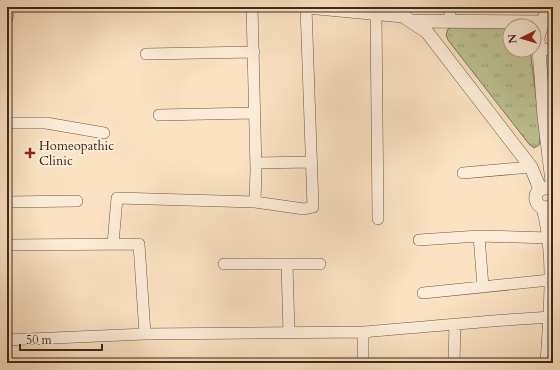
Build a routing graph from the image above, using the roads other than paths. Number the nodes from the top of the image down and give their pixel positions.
1 (9, 7) edge
2 (252, 7) edge
3 (307, 7) edge
4 (450, 7) edge
5 (548, 7) edge
6 (376, 13) junction
7 (7, 19) edge
8 (411, 21) junction
9 (450, 21) junction
10 (543, 22) junction
11 (542, 25) edge
12 (553, 49) edge
13 (542, 50) edge
14 (254, 52) junction
15 (146, 54) dead end
16 (540, 58) edge
17 (255, 113) junction
18 (159, 115) dead end
19 (7, 123) edge
20 (104, 133) dead end
21 (310, 162) junction
22 (256, 163) junction
23 (531, 168) junction
24 (463, 173) dead end
25 (549, 190) edge
26 (77, 201) dead end
27 (7, 202) edge
28 (255, 202) junction
29 (548, 206) edge
30 (378, 219) dead end
31 (479, 236) junction
32 (550, 238) junction
33 (419, 240) dead end
34 (113, 244) junction
35 (7, 245) edge
36 (224, 264) dead end
37 (287, 264) junction
38 (320, 264) dead end
39 (550, 280) junction
40 (483, 287) junction
41 (423, 293) dead end
42 (551, 318) edge
43 (455, 324) junction
44 (289, 332) junction
45 (363, 332) junction
46 (145, 334) junction
47 (7, 340) edge
48 (363, 363) edge
49 (454, 363) edge
50 (547, 363) edge

1 - 7 street
2 - 14 street
3 - 6 street
3 - 21 street
4 - 9 street
5 - 10 street
6 - 8 street
6 - 30 street
8 - 9 street
8 - 23 street
9 - 10 street
10 - 11 street
12 - 13 street
14 - 15 street
14 - 17 street
16 - 25 street
17 - 18 street
17 - 22 street
19 - 20 street
21 - 22 street
21 - 28 street
22 - 28 street
23 - 24 street
23 - 25 street
25 - 29 street
26 - 27 street
28 - 34 street
29 - 32 street
31 - 32 street
31 - 33 street
31 - 40 street
32 - 39 street
34 - 35 street
34 - 46 street
36 - 37 street
37 - 38 street
37 - 44 street
39 - 40 street
39 - 42 street
40 - 41 street
42 - 43 street
42 - 50 street
43 - 45 street
43 - 49 street
44 - 45 street
44 - 46 street
45 - 48 street
46 - 47 street

